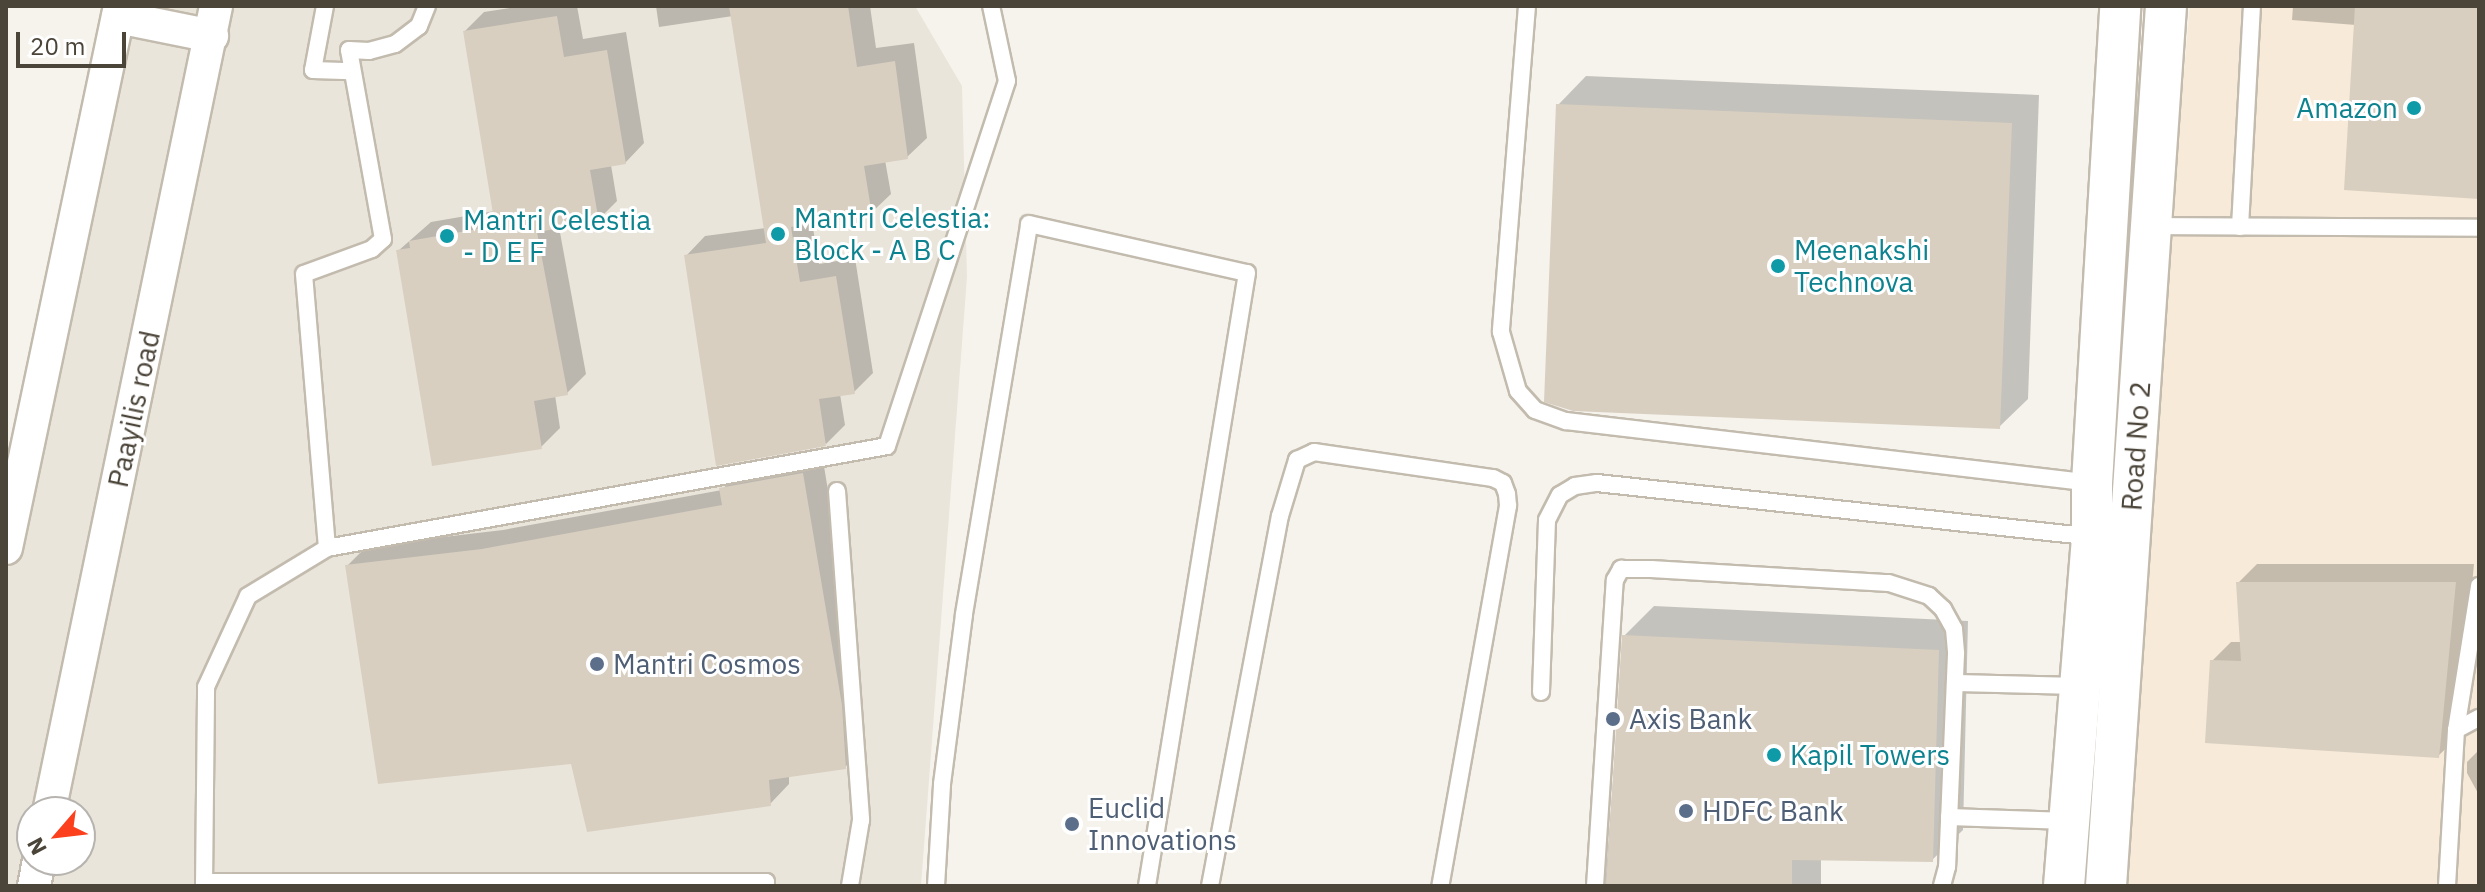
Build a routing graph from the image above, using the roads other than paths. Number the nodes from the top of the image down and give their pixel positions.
1 (325, 6) edge
2 (427, 6) edge
3 (991, 6) edge
4 (1527, 6) edge
5 (2120, 6) edge
6 (2166, 6) edge
7 (2252, 6) edge
8 (119, 12) edge
9 (214, 21) edge
10 (351, 71) junction
11 (2151, 226) junction
12 (2240, 227) junction
13 (2479, 228) edge
14 (2092, 483) junction
15 (837, 491) dead end
16 (2092, 537) junction
17 (6, 548) edge
18 (327, 548) junction
19 (2479, 586) edge
20 (1955, 683) junction
21 (2080, 686) junction
22 (1541, 692) dead end
23 (2479, 718) edge
24 (2456, 730) junction
25 (52, 796) edge
26 (1949, 817) junction
27 (2069, 821) junction
28 (204, 884) edge
29 (289, 884) edge
30 (765, 886) edge
31 (850, 886) edge
32 (936, 886) edge
33 (1147, 886) edge
34 (1210, 886) edge
35 (1440, 886) edge
36 (1595, 886) edge
37 (1942, 886) edge
38 (2064, 886) edge
39 (2106, 886) edge
40 (2447, 886) edge

1 - 10 lane
2 - 10 lane
3 - 18 lane
4 - 14 lane
5 - 14 street, Road No 2
6 - 11 street, Road No 2
7 - 12 lane
8 - 9 street
8 - 17 street
9 - 25 street, Paayilis road
10 - 18 lane
11 - 12 lane
11 - 39 street, Road No 2
12 - 13 lane
14 - 16 street, Road No 2
15 - 31 lane
16 - 21 street, Road No 2
16 - 22 lane
18 - 28 lane
19 - 24 lane
20 - 21 lane
20 - 26 lane
20 - 36 lane
21 - 27 street, Road No 2
23 - 24 lane
24 - 40 lane
26 - 27 lane
26 - 37 lane
27 - 38 street, Road No 2
28 - 29 lane
29 - 30 lane
32 - 33 lane
34 - 35 lane

